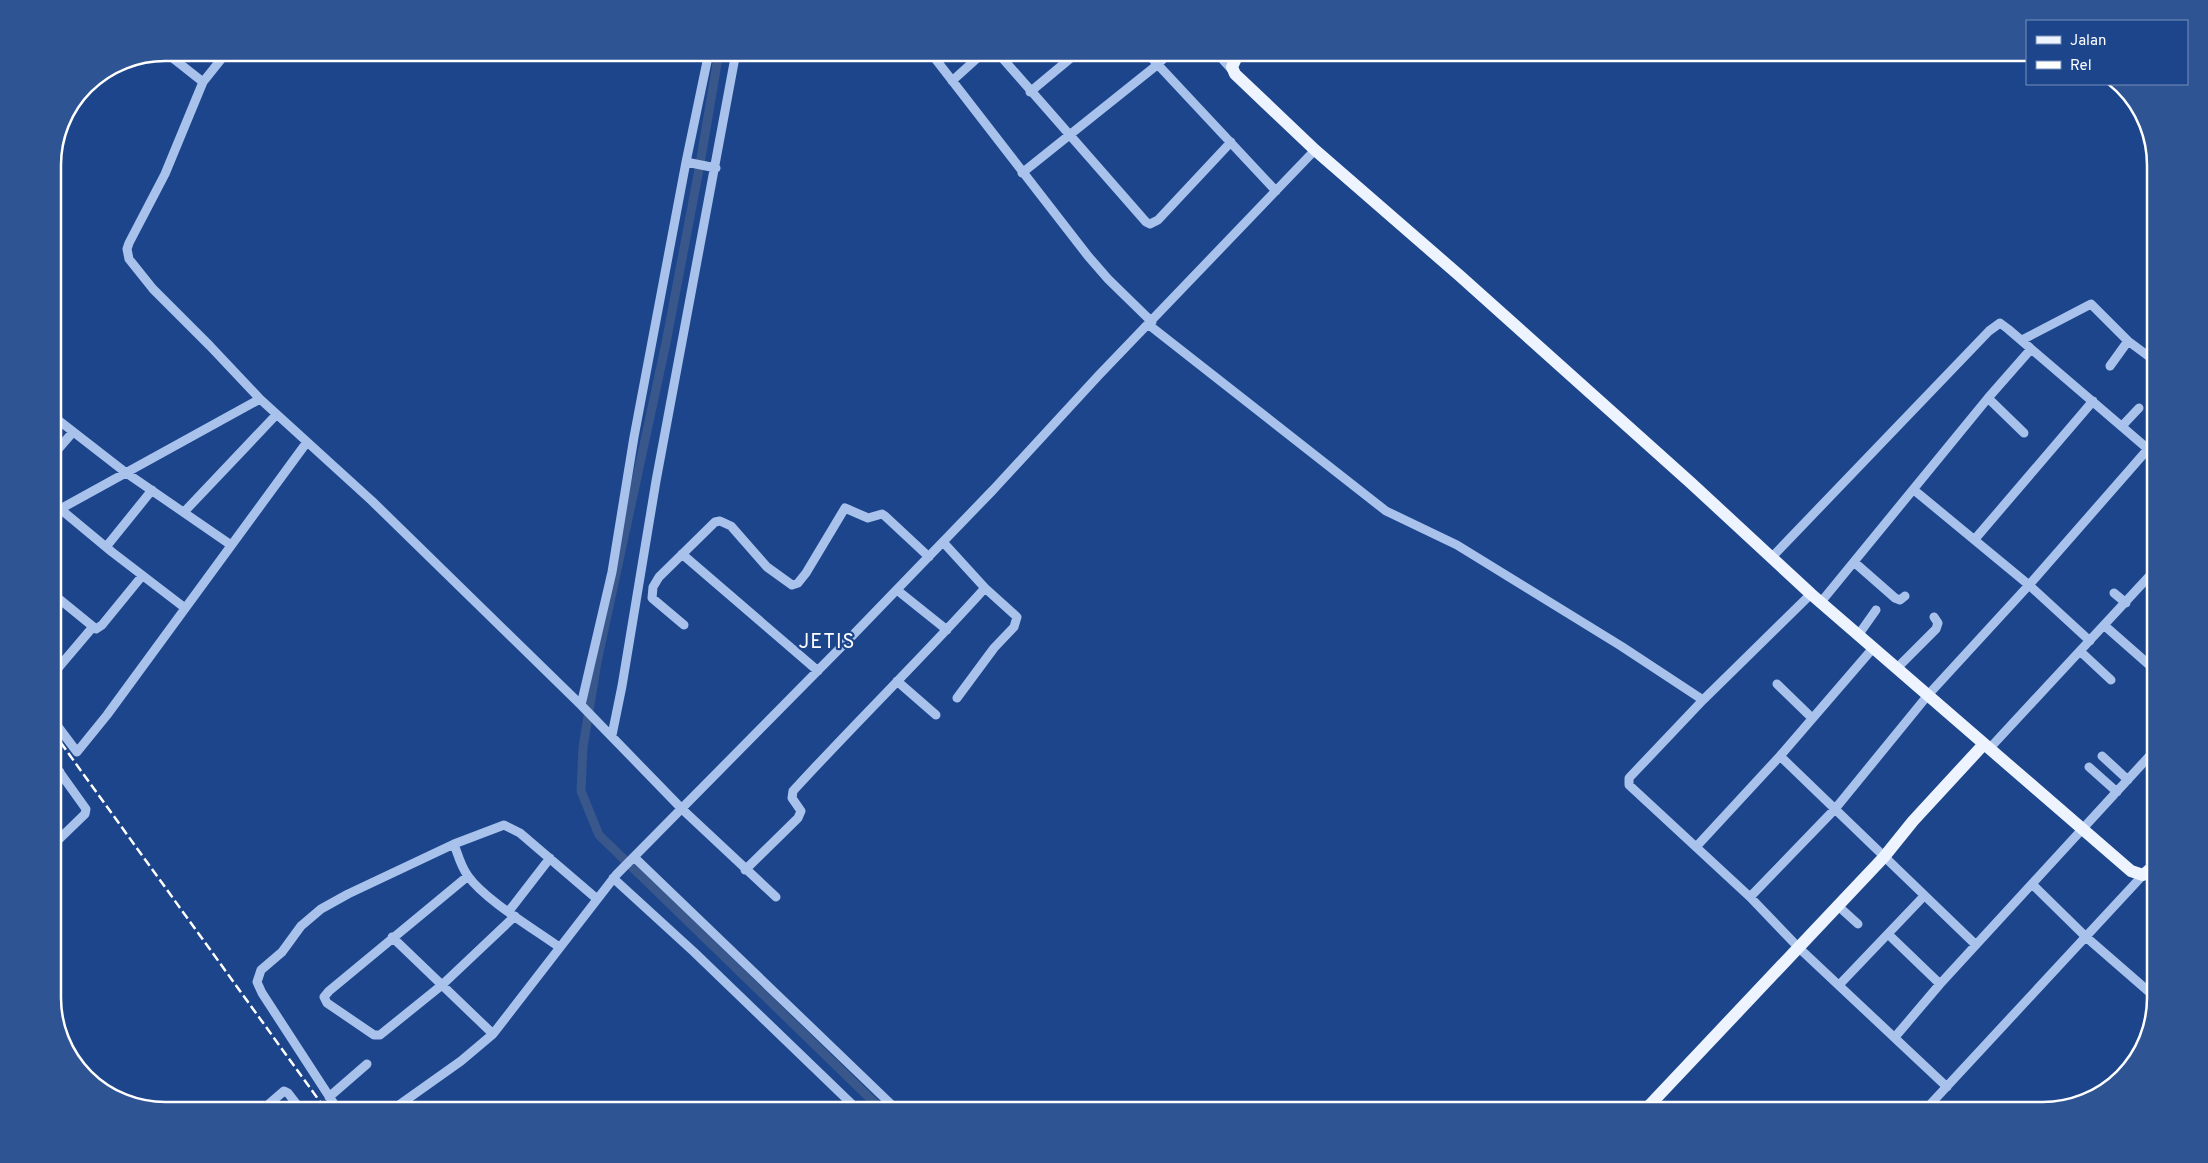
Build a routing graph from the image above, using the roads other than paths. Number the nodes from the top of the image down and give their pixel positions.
1 (176, 61) edge
2 (219, 61) edge
3 (707, 61) edge
4 (734, 61) edge
5 (937, 61) edge
6 (974, 61) edge
7 (1004, 61) edge
8 (1067, 61) edge
9 (1154, 61) edge
10 (1161, 61) edge
11 (1224, 61) edge
12 (1234, 61) edge
13 (1157, 65) junction
14 (1233, 71) junction
15 (952, 81) junction
16 (203, 82) junction
17 (1030, 92) junction
18 (1070, 134) junction
19 (1231, 142) junction
20 (1315, 150) junction
21 (688, 162) junction
22 (713, 167) junction
23 (1022, 173) junction
24 (1276, 191) junction
25 (1151, 323) junction
26 (2022, 340) junction
27 (2128, 341) junction
28 (2031, 349) junction
29 (2147, 355) edge
30 (2110, 366) dead end
31 (1988, 398) junction
32 (260, 399) junction
33 (2093, 400) junction
34 (2139, 408) dead end
35 (276, 415) junction
36 (61, 422) edge
37 (2122, 426) junction
38 (73, 432) junction
39 (2024, 433) dead end
40 (307, 442) junction
41 (61, 446) edge
42 (2147, 448) edge
43 (2147, 457) edge
44 (125, 472) junction
45 (152, 490) junction
46 (1914, 490) junction
47 (61, 505) edge
48 (184, 512) junction
49 (61, 513) edge
50 (1975, 539) junction
51 (943, 542) junction
52 (231, 545) junction
53 (106, 548) junction
54 (682, 554) junction
55 (929, 556) junction
56 (1772, 557) junction
57 (1854, 562) junction
58 (142, 576) junction
59 (2147, 579) edge
60 (2029, 585) junction
61 (985, 588) junction
62 (897, 590) junction
63 (2114, 593) dead end
64 (1905, 596) dead end
65 (652, 598) junction
66 (1816, 598) junction
67 (636, 599) junction
68 (61, 601) edge
69 (2126, 603) junction
70 (184, 608) junction
71 (1876, 610) dead end
72 (1934, 617) dead end
73 (684, 625) dead end
74 (2105, 626) junction
75 (92, 628) junction
76 (947, 630) junction
77 (1859, 634) junction
78 (2090, 641) junction
79 (1874, 647) junction
80 (2081, 652) junction
81 (2147, 663) edge
82 (61, 665) edge
83 (1898, 668) junction
84 (818, 671) junction
85 (897, 680) junction
86 (2111, 680) dead end
87 (1777, 684) dead end
88 (1928, 695) junction
89 (957, 698) dead end
90 (1703, 700) junction
91 (584, 708) junction
92 (936, 715) dead end
93 (1812, 718) junction
94 (61, 731) edge
95 (612, 736) junction
96 (1986, 746) junction
97 (1780, 756) junction
98 (2102, 756) dead end
99 (2147, 759) edge
100 (2089, 767) dead end
101 (61, 773) edge
102 (2128, 780) junction
103 (2118, 792) junction
104 (1834, 809) junction
105 (683, 810) junction
106 (2084, 828) junction
107 (61, 838) edge
108 (454, 844) junction
109 (1696, 847) junction
110 (1884, 857) junction
111 (550, 858) junction
112 (633, 858) junction
113 (745, 870) junction
114 (2147, 870) edge
115 (2147, 874) edge
116 (468, 876) junction
117 (615, 877) junction
118 (2033, 885) junction
119 (1924, 896) junction
120 (776, 897) dead end
121 (1750, 897) junction
122 (597, 899) junction
123 (1837, 905) junction
124 (512, 913) junction
125 (1858, 924) dead end
126 (1888, 934) junction
127 (392, 937) junction
128 (2086, 937) junction
129 (1976, 945) junction
130 (559, 947) junction
131 (1799, 948) junction
132 (1840, 984) junction
133 (1940, 984) junction
134 (442, 985) junction
135 (2147, 990) edge
136 (493, 1034) junction
137 (1894, 1037) junction
138 (367, 1064) dead end
139 (1947, 1086) junction
140 (329, 1097) junction
141 (271, 1102) edge
142 (295, 1102) edge
143 (332, 1102) edge
144 (403, 1102) edge
145 (850, 1102) edge
146 (889, 1102) edge
147 (1653, 1102) edge
148 (1932, 1102) edge

1 - 16 street
2 - 16 street
3 - 21 street
4 - 22 street
5 - 15 street
6 - 15 street
7 - 17 street
8 - 17 street
9 - 13 street
10 - 13 street
11 - 14 street
12 - 14 main road
13 - 18 street
13 - 19 street
14 - 20 main road
15 - 23 street
16 - 32 street
17 - 18 street
18 - 19 street
18 - 23 street
19 - 24 street
20 - 24 street
20 - 56 main road
21 - 22 street
21 - 91 street
22 - 67 street
23 - 25 street
24 - 25 street
25 - 51 street
25 - 90 street
26 - 27 street
26 - 28 street
26 - 56 street
27 - 29 street
27 - 30 street
28 - 31 street
28 - 33 street
31 - 39 street
31 - 46 street
32 - 35 street
32 - 44 street
33 - 37 street
33 - 50 street
34 - 37 street
35 - 40 street
35 - 48 street
36 - 38 street
37 - 42 street
38 - 41 street
38 - 44 street
40 - 52 street
40 - 91 street
43 - 60 street
44 - 45 street
44 - 47 street
45 - 48 street
45 - 53 street
46 - 50 street
46 - 57 street
48 - 52 street
49 - 53 street
50 - 60 street
51 - 55 street
51 - 61 street
52 - 70 street
53 - 58 street
54 - 55 street
54 - 65 street
54 - 84 street
55 - 62 street
56 - 66 main road
57 - 64 street
57 - 66 street
58 - 70 street
58 - 75 street
59 - 69 street
60 - 78 street
60 - 88 street
61 - 76 street
61 - 89 street
62 - 76 street
62 - 84 street
63 - 69 street
65 - 67 street
65 - 73 street
66 - 77 main road
66 - 90 street
67 - 95 street
68 - 75 street
69 - 74 street
70 - 94 street
71 - 77 street
72 - 83 street
74 - 78 street
74 - 81 street
75 - 82 street
76 - 85 street
77 - 79 main road
78 - 80 street
79 - 83 main road
79 - 93 street
80 - 86 street
80 - 96 street
83 - 88 main road
84 - 105 street
85 - 92 street
85 - 113 street
87 - 93 street
88 - 96 main road
88 - 104 street
90 - 109 street
91 - 95 street
93 - 97 street
95 - 105 street
96 - 106 main road
96 - 110 main road
97 - 104 street
97 - 109 street
98 - 102 street
99 - 102 street
100 - 103 street
101 - 107 street
102 - 103 street
103 - 106 street
104 - 110 street
104 - 121 street
105 - 112 street
105 - 113 street
106 - 114 main road
106 - 118 street
108 - 111 street
108 - 116 street
108 - 140 street
109 - 121 street
110 - 119 street
110 - 123 main road
111 - 122 street
111 - 124 street
112 - 117 street
112 - 146 street
113 - 120 street
115 - 128 street
116 - 124 street
116 - 127 street
117 - 122 street
117 - 145 street
118 - 128 street
118 - 129 street
119 - 126 street
119 - 129 street
121 - 131 street
122 - 130 street
123 - 125 street
123 - 131 main road
124 - 130 street
124 - 134 street
126 - 132 street
126 - 133 street
127 - 134 street
127 - 134 street
128 - 135 street
128 - 139 street
129 - 133 street
130 - 136 street
131 - 132 street
131 - 147 main road
132 - 137 street
133 - 137 street
134 - 136 street
136 - 144 street
137 - 139 street
138 - 140 street
139 - 148 street
140 - 143 street
141 - 142 street

